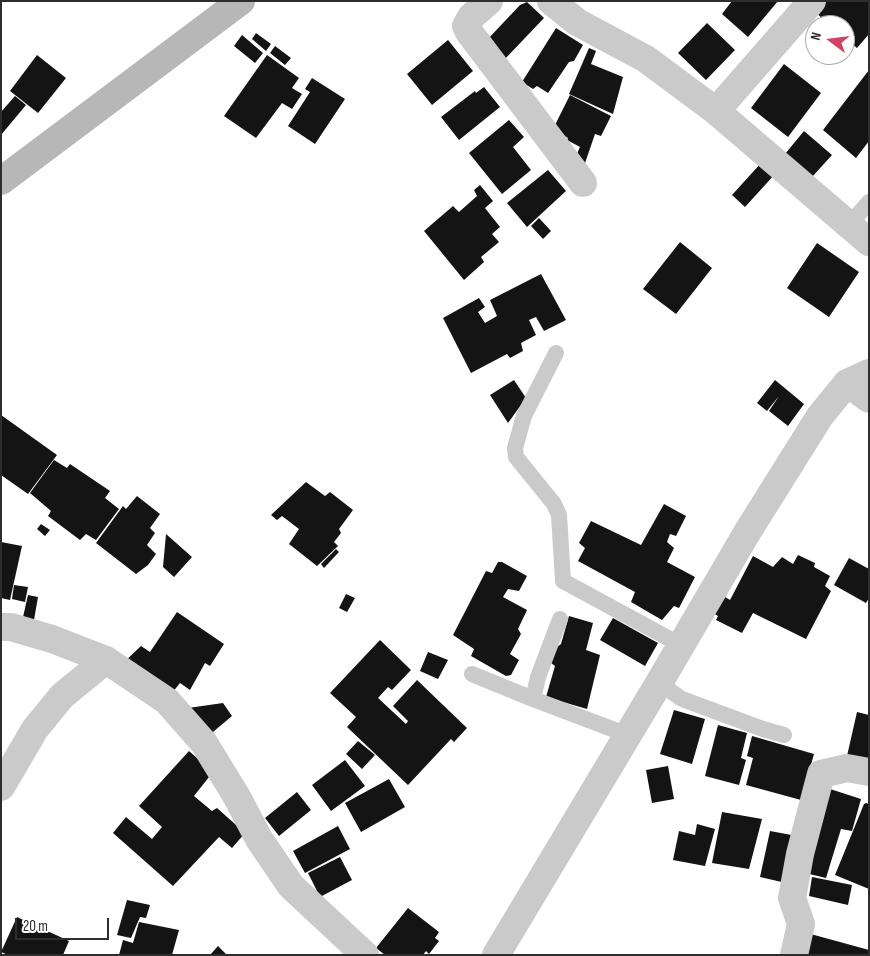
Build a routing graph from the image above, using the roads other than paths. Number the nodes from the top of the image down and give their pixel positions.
1 (241, 1) edge
2 (489, 1) edge
3 (551, 1) edge
4 (812, 1) edge
5 (716, 111) junction
6 (1, 181) edge
7 (583, 183) dead end
8 (869, 202) edge
9 (859, 234) edge
10 (556, 353) dead end
11 (858, 378) edge
12 (869, 399) edge
13 (560, 619) dead end
14 (1, 627) edge
15 (681, 645) junction
16 (106, 660) junction
17 (472, 674) dead end
18 (659, 683) junction
19 (533, 699) junction
20 (628, 735) junction
21 (784, 735) dead end
22 (869, 772) edge
23 (1, 787) edge
24 (365, 955) edge
25 (496, 955) edge
26 (794, 955) edge

1 - 6 street
2 - 7 street
3 - 5 street
4 - 5 street
5 - 9 street
8 - 9 lane
10 - 15 lane
11 - 12 street
11 - 15 street
13 - 19 lane
14 - 16 street
15 - 18 street
16 - 23 street
16 - 24 street
17 - 19 lane
18 - 20 street
18 - 21 lane
19 - 20 lane
20 - 25 street
22 - 26 street

